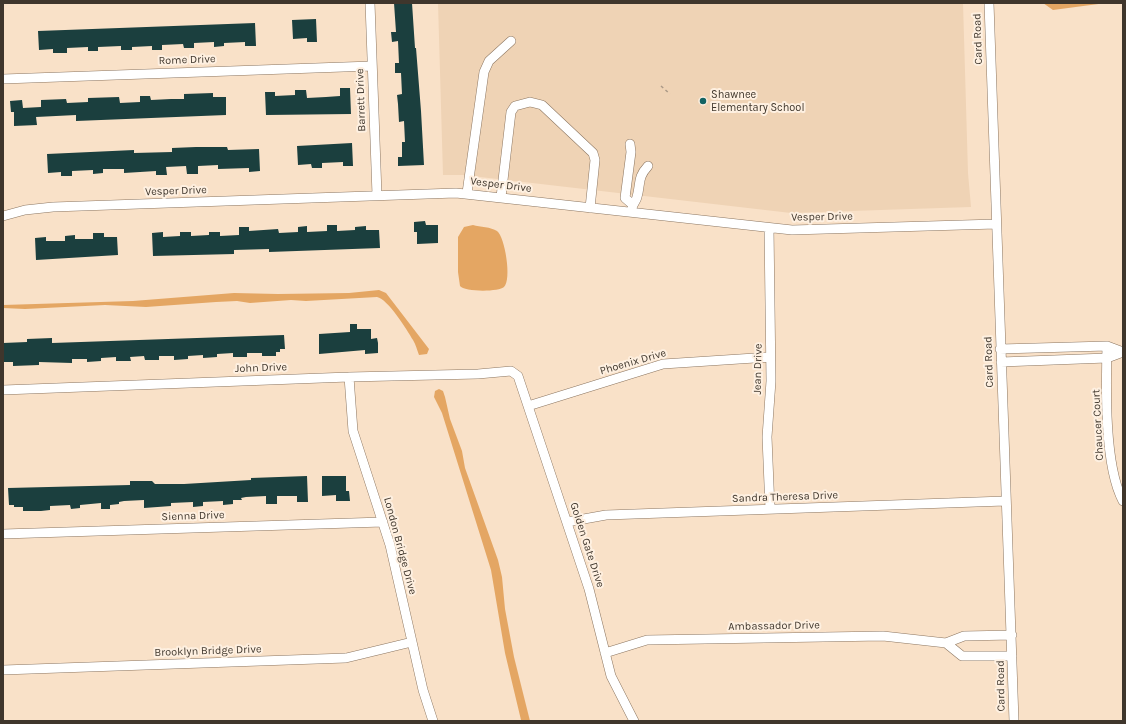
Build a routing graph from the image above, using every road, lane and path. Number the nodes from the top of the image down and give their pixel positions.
1 (370, 3) edge
2 (989, 3) edge
3 (511, 41) dead end
4 (372, 66) junction
5 (3, 79) edge
6 (661, 86) dead end
7 (670, 94) dead end
8 (630, 144) dead end
9 (648, 166) dead end
10 (467, 193) junction
11 (377, 195) junction
12 (501, 197) junction
13 (590, 208) junction
14 (632, 208) junction
15 (4, 214) edge
16 (996, 224) junction
17 (769, 228) junction
18 (1107, 346) junction
19 (1058, 347) junction
20 (1000, 349) junction
21 (1123, 352) edge
22 (770, 357) junction
23 (1107, 358) junction
24 (1058, 360) junction
25 (1001, 362) junction
26 (518, 376) joint
27 (349, 377) junction
28 (3, 390) edge
29 (528, 406) junction
30 (1005, 501) junction
31 (1123, 501) edge
32 (770, 509) junction
33 (383, 522) junction
34 (567, 522) junction
35 (3, 534) edge
36 (1012, 635) junction
37 (412, 642) junction
38 (946, 643) junction
39 (605, 653) junction
40 (1012, 656) junction
41 (3, 670) edge
42 (433, 721) edge
43 (634, 721) edge
44 (1014, 721) edge

1 - 4 street, Barrett Drive
2 - 16 street, Card Road
3 - 10 street
4 - 5 street, Rome Drive
4 - 11 street, Barrett Drive
6 - 7 path
8 - 14 street
9 - 14 street
10 - 11 street, Vesper Drive
10 - 12 street, Vesper Drive
11 - 15 street, Vesper Drive
12 - 13 street, Vesper Drive
12 - 13 street
13 - 14 street, Vesper Drive
14 - 17 street, Vesper Drive
16 - 17 street, Vesper Drive
16 - 20 street, Card Road
17 - 22 street, Jean Drive
18 - 19 street
18 - 21 street
18 - 23 street, Chaucer Court
19 - 20 street
19 - 24 street
20 - 25 street, Card Road
21 - 23 street
22 - 29 street, Phoenix Drive
22 - 32 street, Jean Drive
23 - 24 street
23 - 31 street, Chaucer Court
24 - 25 street
25 - 30 street, Card Road
26 - 27 street, John Drive
26 - 29 street, Golden Gate Drive
27 - 28 street, John Drive
27 - 33 street, London Bridge Drive
29 - 34 street, Golden Gate Drive
30 - 32 street, Sandra Theresa Drive
30 - 36 street, Card Road
32 - 34 street, Sandra Theresa Drive
33 - 35 street, Sienna Drive
33 - 37 street, London Bridge Drive
34 - 39 street, Golden Gate Drive
36 - 38 street, Ambassador Drive
36 - 40 street, Card Road
37 - 41 street, Brooklyn Bridge Drive
37 - 42 street, London Bridge Drive
38 - 39 street, Ambassador Drive
38 - 40 street
39 - 43 street, Golden Gate Drive
40 - 44 street, Card Road

